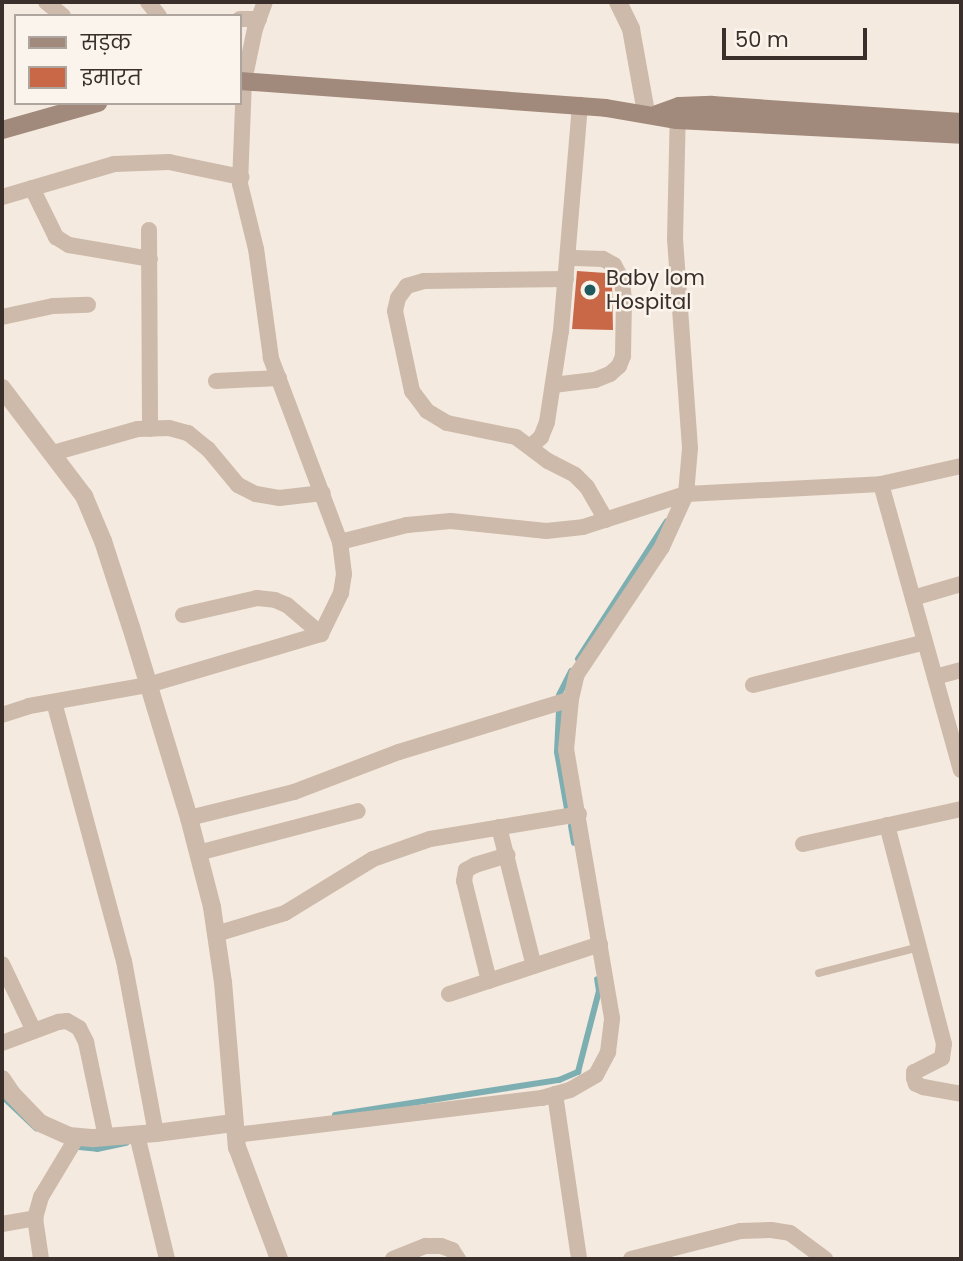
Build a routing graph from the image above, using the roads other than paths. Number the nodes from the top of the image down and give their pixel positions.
1 (46, 2) edge
2 (265, 2) edge
3 (618, 2) edge
4 (61, 14) edge
5 (242, 19) edge
6 (259, 19) junction
7 (242, 81) edge
8 (90, 105) edge
9 (242, 105) edge
10 (580, 106) junction
11 (652, 113) junction
12 (678, 113) junction
13 (961, 122) edge
14 (2, 130) edge
15 (961, 135) edge
16 (241, 177) junction
17 (32, 188) junction
18 (2, 197) edge
19 (149, 230) dead end
20 (568, 258) junction
21 (150, 259) junction
22 (566, 279) junction
23 (88, 305) dead end
24 (2, 317) edge
25 (279, 378) junction
26 (216, 381) dead end
27 (553, 385) junction
28 (2, 388) edge
29 (150, 429) junction
30 (530, 447) junction
31 (53, 453) junction
32 (961, 466) edge
33 (881, 484) junction
34 (323, 494) junction
35 (686, 494) junction
36 (606, 520) junction
37 (340, 542) junction
38 (961, 584) edge
39 (913, 598) junction
40 (183, 615) dead end
41 (321, 634) junction
42 (925, 642) junction
43 (961, 670) edge
44 (935, 677) junction
45 (148, 685) junction
46 (753, 685) dead end
47 (571, 699) junction
48 (54, 702) junction
49 (2, 715) edge
50 (961, 770) edge
51 (961, 809) edge
52 (358, 811) dead end
53 (579, 814) junction
54 (188, 818) junction
55 (887, 825) junction
56 (499, 827) junction
57 (803, 844) dead end
58 (198, 853) junction
59 (507, 855) junction
60 (216, 934) junction
61 (600, 944) junction
62 (919, 947) junction
63 (2, 964) edge
64 (534, 966) junction
65 (819, 973) dead end
66 (489, 981) junction
67 (449, 994) dead end
68 (34, 1031) junction
69 (2, 1043) edge
70 (2, 1079) edge
71 (555, 1094) junction
72 (961, 1094) edge
73 (234, 1129) junction
74 (156, 1133) junction
75 (137, 1135) junction
76 (77, 1136) junction
77 (106, 1137) junction
78 (34, 1218) junction
79 (2, 1224) edge
80 (41, 1259) edge
81 (167, 1259) edge
82 (279, 1259) edge
83 (393, 1259) edge
84 (458, 1259) edge
85 (579, 1259) edge
86 (631, 1259) edge
87 (825, 1259) edge

1 - 4 street
2 - 6 street
3 - 11 street
5 - 6 street
6 - 7 street
7 - 10 main road
8 - 14 main road
9 - 16 street
10 - 11 main road
10 - 20 street
11 - 12 main road
12 - 13 main road
12 - 15 main road
12 - 35 street
16 - 17 street
16 - 25 street
17 - 18 street
17 - 21 street
19 - 21 street
20 - 22 street
20 - 27 street
21 - 29 street
22 - 27 street
22 - 30 street
23 - 24 street
25 - 26 street
25 - 34 street
27 - 30 street
28 - 31 street
29 - 31 street
29 - 34 street
30 - 36 street
31 - 45 street
32 - 33 street
33 - 35 street
33 - 39 street
34 - 37 street
35 - 36 street
35 - 47 street
36 - 37 street
37 - 41 street
38 - 39 street
39 - 42 street
40 - 41 street
41 - 45 street
42 - 44 street
42 - 46 street
43 - 44 street
44 - 50 street
45 - 48 street
45 - 54 street
47 - 53 street
47 - 54 street
48 - 49 street
48 - 74 street
51 - 55 street
52 - 58 street
53 - 56 street
53 - 61 street
54 - 58 street
55 - 57 street
55 - 62 street
56 - 59 street
56 - 60 street
58 - 60 street
59 - 64 street
59 - 66 street
60 - 73 street
61 - 64 street
61 - 71 street
62 - 65 lane
62 - 72 street
63 - 68 street
64 - 66 street
66 - 67 street
68 - 69 street
68 - 77 street
70 - 76 street
71 - 73 street
71 - 85 street
73 - 74 street
73 - 82 street
74 - 75 street
75 - 77 street
75 - 81 street
76 - 77 street
76 - 78 street
78 - 79 street
78 - 80 street
83 - 84 street
86 - 87 street

